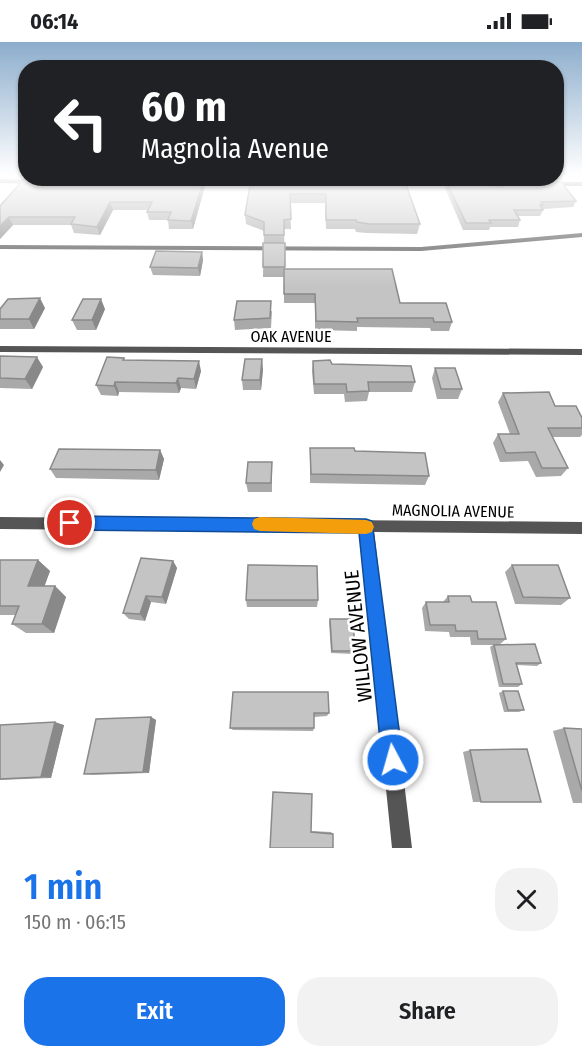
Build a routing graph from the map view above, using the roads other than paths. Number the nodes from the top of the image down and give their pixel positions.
1 (582, 235) edge
2 (0, 247) edge
3 (0, 349) edge
4 (582, 352) edge
5 (0, 523) edge
6 (366, 526) junction
7 (582, 528) edge
8 (402, 848) edge

1 - 2 street
3 - 4 street, OAK AVENUE
5 - 6 street, MAGNOLIA AVENUE
6 - 7 street, MAGNOLIA AVENUE
6 - 8 street, WILLOW AVENUE

